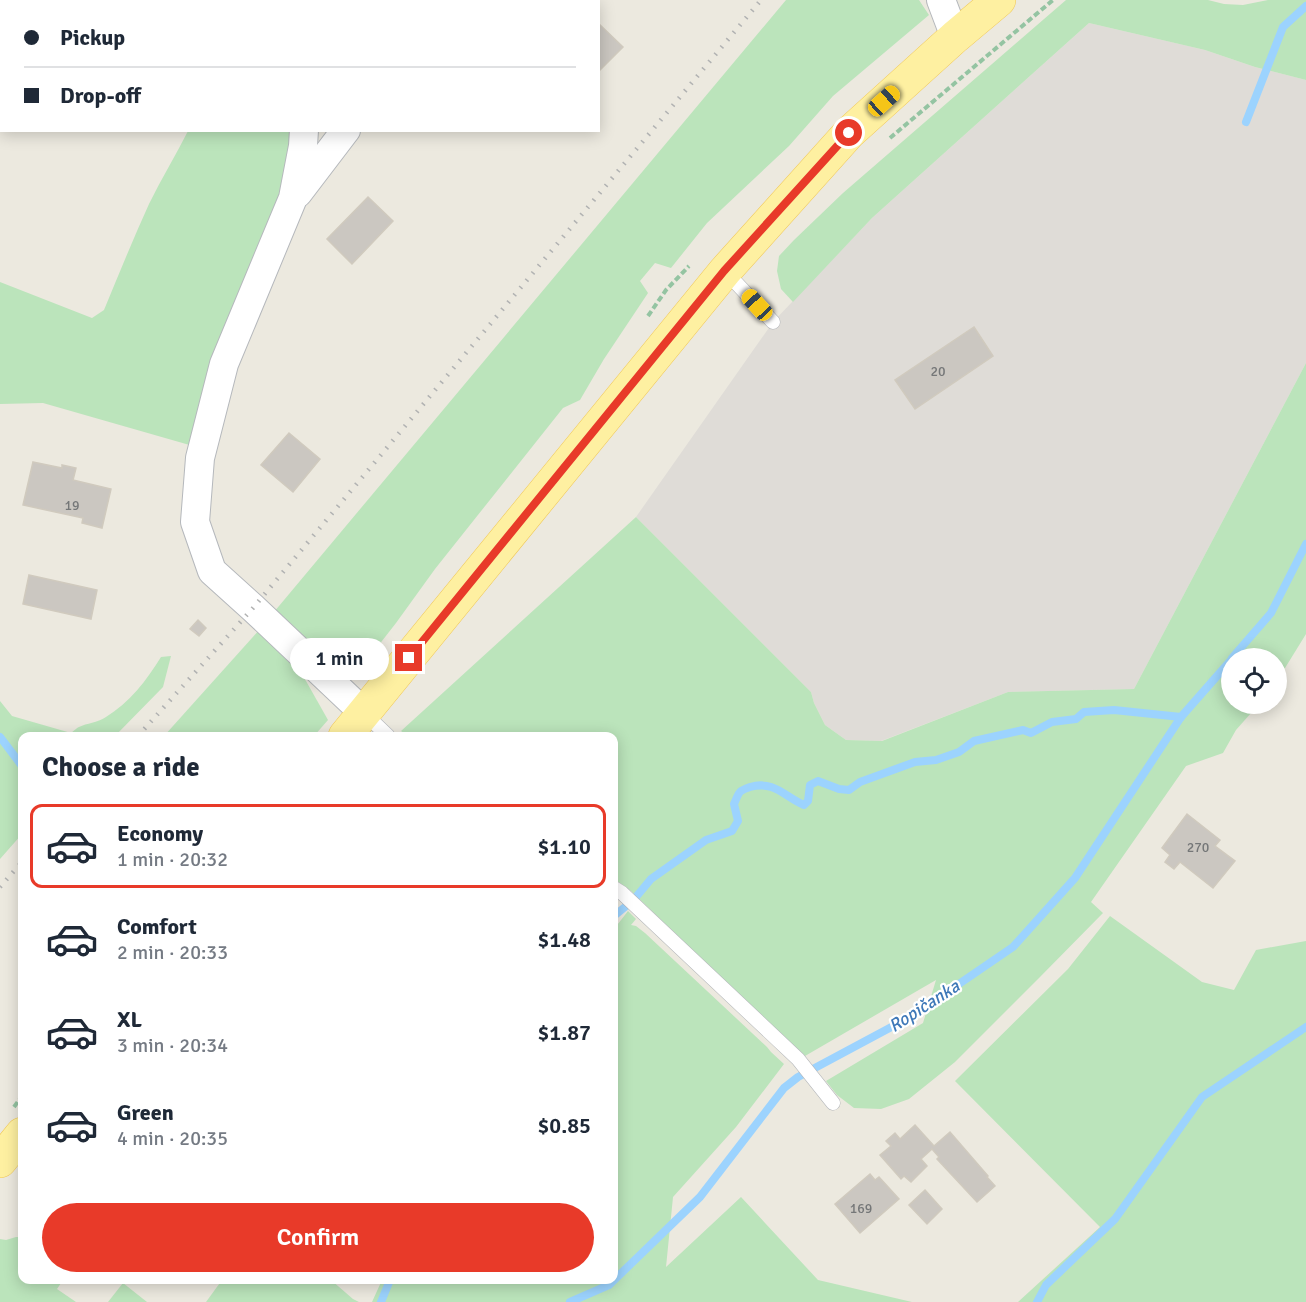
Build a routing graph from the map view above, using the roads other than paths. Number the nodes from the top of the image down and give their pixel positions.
1 (941, 0) edge
2 (999, 0) edge
3 (955, 37) junction
4 (304, 132) edge
5 (344, 132) edge
6 (293, 198) junction
7 (724, 271) junction
8 (773, 322) dead end
9 (355, 725) edge
10 (376, 732) edge
11 (618, 891) edge
12 (832, 1103) dead end
13 (18, 1139) edge
14 (0, 1161) edge

1 - 3 street
2 - 3 main road
3 - 7 main road
4 - 6 street
5 - 6 street
6 - 9 street
7 - 8 lane
7 - 9 main road
9 - 10 lane
11 - 12 lane
13 - 14 main road

